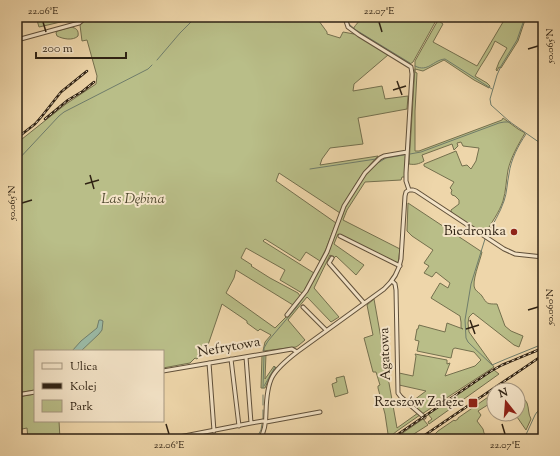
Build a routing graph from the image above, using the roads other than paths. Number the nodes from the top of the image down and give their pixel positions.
1 (86, 17) edge
2 (346, 21) dead end
3 (17, 40) edge
4 (407, 152) junction
5 (409, 190) junction
6 (340, 236) dead end
7 (543, 257) edge
8 (332, 258) dead end
9 (400, 266) junction
10 (392, 281) junction
11 (364, 303) junction
12 (303, 306) dead end
13 (287, 315) dead end
14 (326, 330) junction
15 (297, 352) junction
16 (246, 356) junction
17 (231, 359) junction
18 (209, 363) junction
19 (164, 370) edge
20 (34, 392) edge
21 (17, 395) edge
22 (320, 412) dead end
23 (424, 417) dead end
24 (266, 422) junction
25 (251, 423) junction
26 (239, 426) junction
27 (214, 431) junction
28 (169, 439) edge
29 (260, 439) edge

1 - 3 street
2 - 4 street
4 - 5 street
4 - 13 street
5 - 7 street
5 - 9 street
6 - 9 street
8 - 11 street
9 - 10 street
10 - 11 street
10 - 23 street, Agatowa
11 - 14 street
12 - 14 street
14 - 15 street
15 - 16 street, Nefrytowa
15 - 24 street
16 - 17 street, Nefrytowa
16 - 25 street
17 - 18 street, Nefrytowa
17 - 26 street
18 - 19 street, Nefrytowa
18 - 27 street
20 - 21 street
22 - 24 street
24 - 25 street
24 - 29 street
25 - 26 street
26 - 27 street
27 - 28 street

